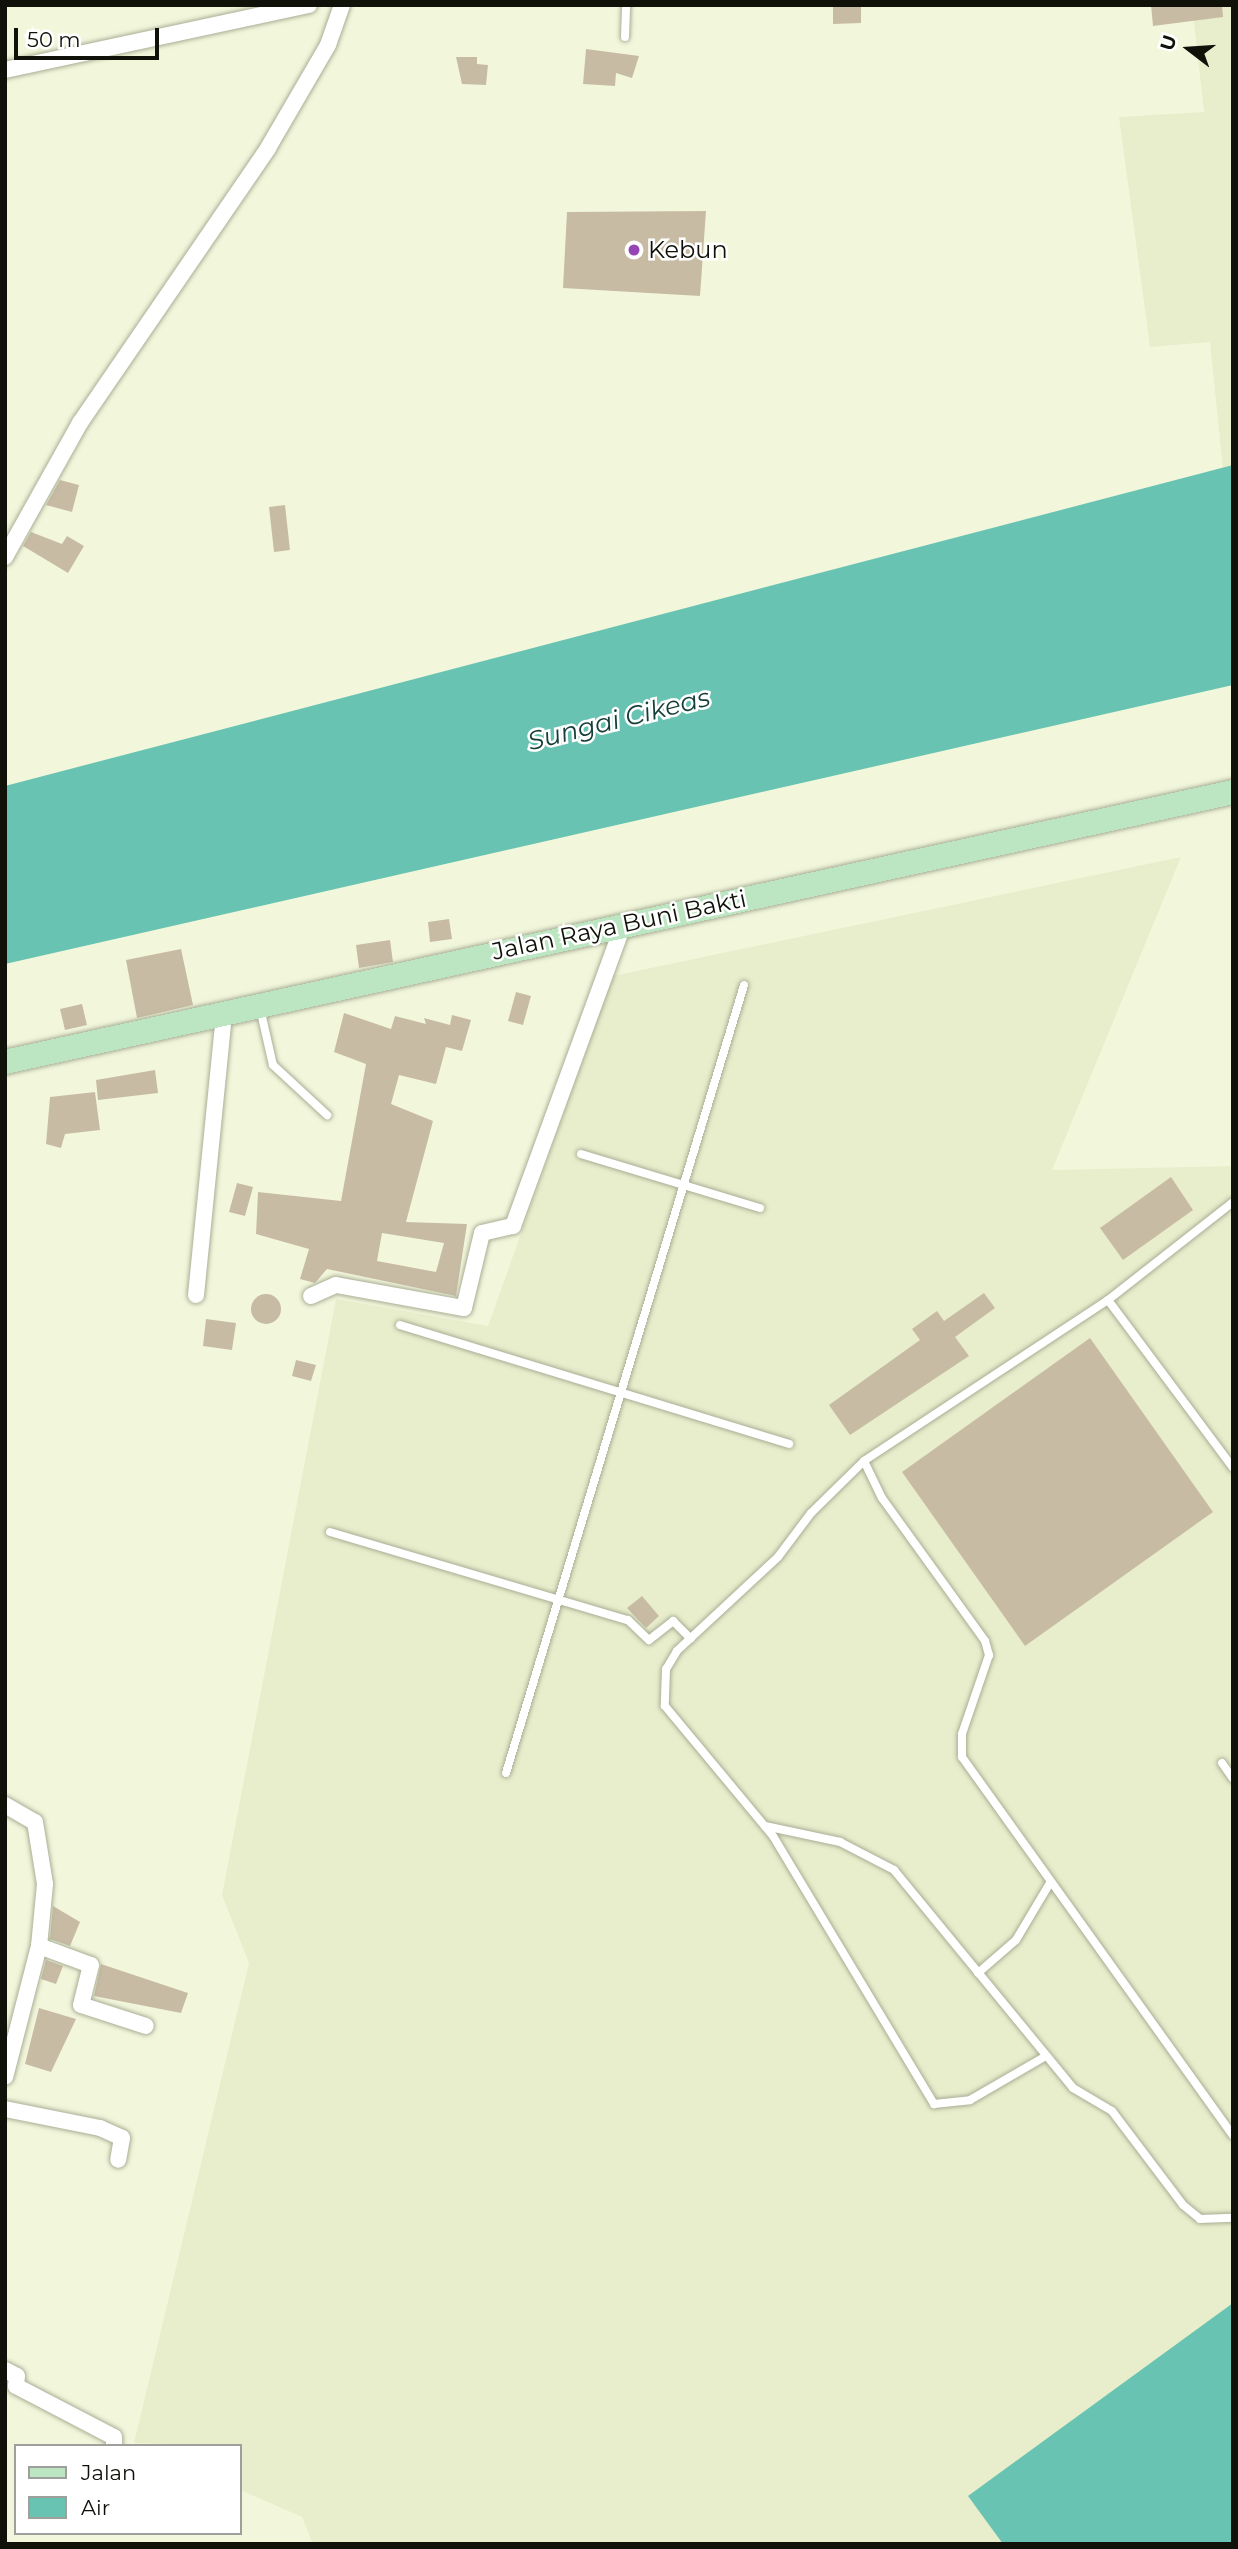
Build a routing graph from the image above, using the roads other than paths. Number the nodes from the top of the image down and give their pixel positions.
1 (309, 5) edge
2 (342, 5) edge
3 (626, 5) edge
4 (625, 37) dead end
5 (5, 70) edge
6 (5, 556) edge
7 (1233, 792) edge
8 (623, 925) junction
9 (744, 985) dead end
10 (260, 1007) junction
11 (224, 1013) junction
12 (5, 1062) edge
13 (327, 1115) dead end
14 (581, 1154) dead end
15 (683, 1185) junction
16 (1233, 1202) edge
17 (760, 1208) dead end
18 (196, 1295) dead end
19 (311, 1296) dead end
20 (1108, 1300) junction
21 (400, 1325) dead end
22 (621, 1392) junction
23 (789, 1444) dead end
24 (864, 1461) junction
25 (1233, 1468) edge
26 (330, 1532) dead end
27 (558, 1599) junction
28 (691, 1639) junction
29 (1222, 1763) dead end
30 (506, 1773) dead end
31 (1233, 1779) edge
32 (5, 1805) edge
33 (765, 1826) junction
34 (1050, 1883) junction
35 (39, 1946) junction
36 (978, 1973) junction
37 (146, 2026) dead end
38 (1046, 2056) junction
39 (5, 2077) edge
40 (5, 2109) edge
41 (1233, 2134) edge
42 (118, 2160) dead end
43 (1233, 2218) edge
44 (5, 2371) edge
45 (114, 2444) edge

1 - 5 street
2 - 6 street
3 - 4 lane
7 - 8 main road, Jalan Raya Buni Bakti
8 - 10 main road, Jalan Raya Buni Bakti
8 - 19 street
9 - 15 lane
10 - 11 main road, Jalan Raya Buni Bakti
10 - 13 lane
11 - 12 main road, Jalan Raya Buni Bakti
11 - 18 street
14 - 15 lane
15 - 17 lane
15 - 22 lane
16 - 20 lane
20 - 24 lane
20 - 25 lane
21 - 22 lane
22 - 23 lane
22 - 27 lane
24 - 28 lane
24 - 34 lane
26 - 27 lane
27 - 28 lane
27 - 30 lane
28 - 33 lane
29 - 31 lane
32 - 35 street
33 - 36 lane
33 - 38 lane
34 - 36 lane
34 - 41 lane
35 - 37 street
35 - 39 street
36 - 38 lane
38 - 43 lane
40 - 42 street
44 - 45 street

